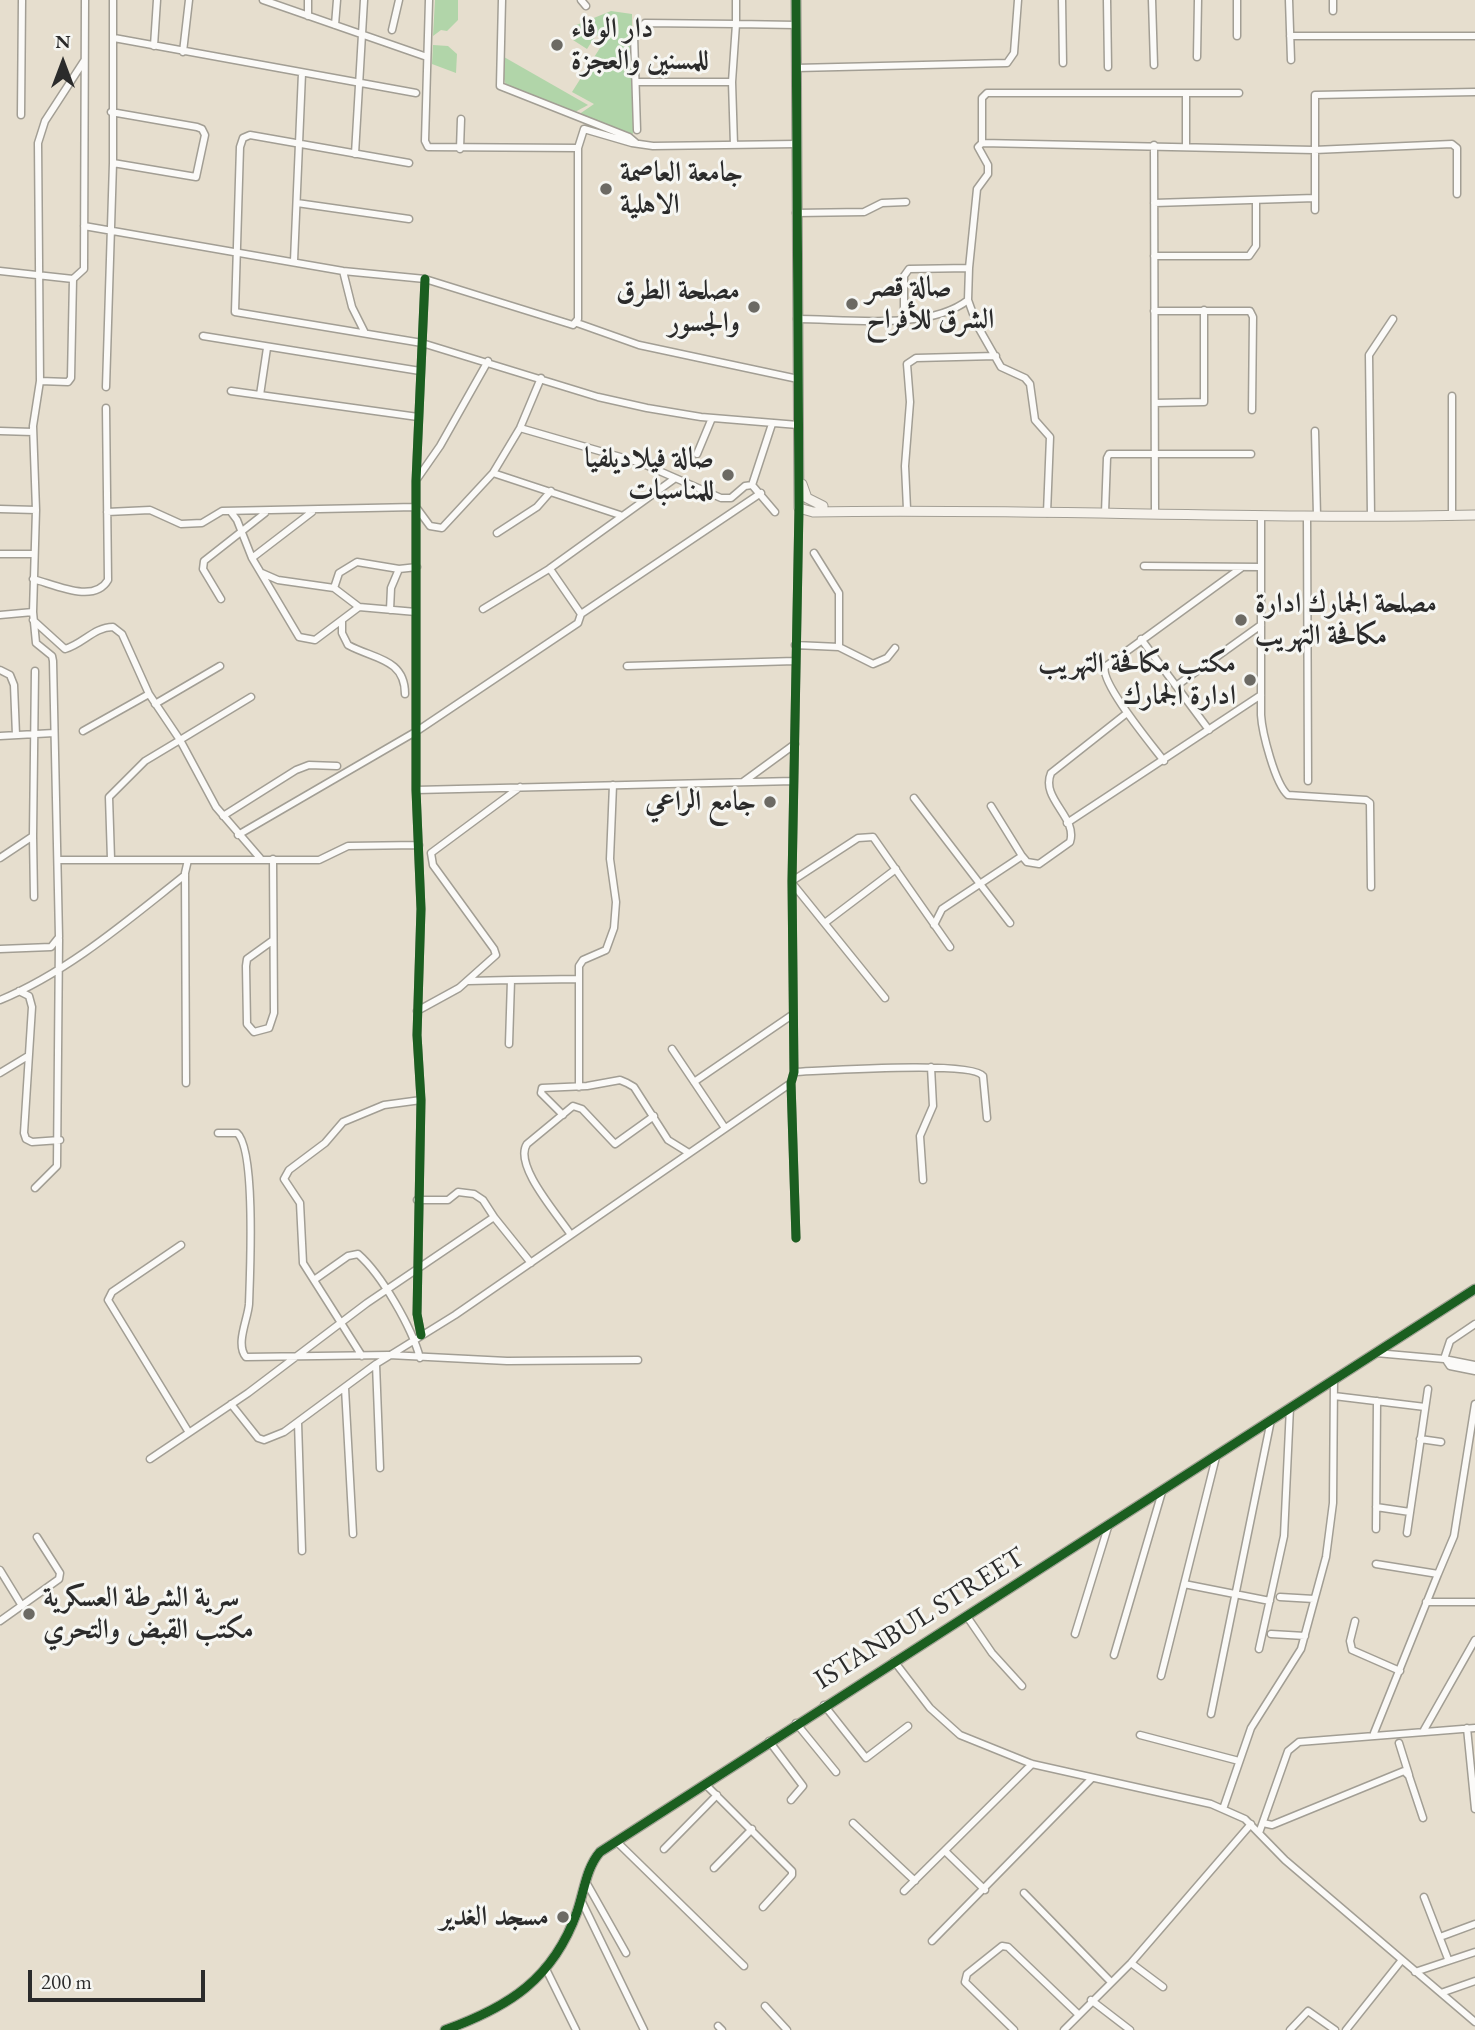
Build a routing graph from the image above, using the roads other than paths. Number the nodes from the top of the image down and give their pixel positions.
1 (22, 0) edge
2 (85, 0) edge
3 (113, 0) edge
4 (157, 0) edge
5 (189, 0) edge
6 (262, 0) edge
7 (309, 0) edge
8 (337, 0) edge
9 (364, 0) edge
10 (399, 0) edge
11 (429, 0) edge
12 (502, 0) edge
13 (736, 0) edge
14 (796, 0) edge
15 (1018, 0) edge
16 (1062, 0) edge
17 (1107, 0) edge
18 (1152, 0) edge
19 (1198, 0) edge
20 (1237, 0) edge
21 (1289, 0) edge
22 (1333, 0) edge
23 (277, 2) edge
24 (1333, 10) dead end
25 (307, 16) junction
26 (736, 24) junction
27 (335, 25) junction
28 (796, 25) junction
29 (392, 30) dead end
30 (362, 35) junction
31 (1237, 36) dead end
32 (1290, 36) junction
33 (1475, 36) edge
34 (114, 38) junction
35 (154, 46) junction
36 (183, 52) junction
37 (427, 57) junction
38 (1197, 57) dead end
39 (1291, 60) dead end
40 (84, 61) junction
41 (1063, 63) dead end
42 (1154, 65) dead end
43 (1108, 67) dead end
44 (796, 68) junction
45 (302, 73) junction
46 (636, 82) junction
47 (732, 82) junction
48 (358, 83) junction
49 (1475, 92) edge
50 (416, 93) dead end
51 (1186, 93) junction
52 (1239, 93) dead end
53 (111, 112) junction
54 (21, 115) dead end
55 (461, 119) dead end
56 (637, 130) dead end
57 (982, 143) junction
58 (299, 144) junction
59 (636, 144) junction
60 (796, 144) junction
61 (734, 145) junction
62 (1154, 145) junction
63 (1186, 145) junction
64 (578, 148) junction
65 (460, 149) junction
66 (1314, 150) junction
67 (355, 155) junction
68 (113, 163) junction
69 (409, 163) dead end
70 (1457, 194) dead end
71 (1315, 198) junction
72 (1256, 200) junction
73 (906, 202) dead end
74 (297, 203) junction
75 (1154, 203) junction
76 (1315, 210) dead end
77 (796, 213) junction
78 (409, 219) dead end
79 (84, 226) junction
80 (111, 231) junction
81 (235, 253) junction
82 (1154, 256) junction
83 (294, 261) junction
84 (970, 268) junction
85 (0, 271) edge
86 (343, 271) junction
87 (40, 275) junction
88 (73, 279) junction
89 (425, 279) junction
90 (968, 300) junction
91 (1204, 310) junction
92 (1154, 311) junction
93 (1393, 318) dead end
94 (797, 319) junction
95 (904, 319) junction
96 (576, 323) junction
97 (365, 333) junction
98 (203, 336) dead end
99 (422, 343) junction
100 (267, 348) junction
101 (996, 356) junction
102 (488, 361) junction
103 (420, 371) junction
104 (541, 378) junction
105 (798, 379) junction
106 (40, 382) junction
107 (106, 387) dead end
108 (231, 391) dead end
109 (260, 395) junction
110 (1452, 396) dead end
111 (1154, 403) junction
112 (106, 408) dead end
113 (1252, 410) dead end
114 (418, 417) junction
115 (712, 418) junction
116 (772, 424) junction
117 (798, 425) junction
118 (520, 428) junction
119 (0, 431) edge
120 (1315, 431) dead end
121 (33, 432) junction
122 (697, 454) dead end
123 (1251, 454) dead end
124 (1155, 455) junction
125 (798, 468) junction
126 (493, 474) junction
127 (674, 479) junction
128 (416, 481) junction
129 (752, 485) junction
130 (551, 491) junction
131 (761, 493) junction
132 (823, 506) junction
133 (416, 508) junction
134 (799, 508) junction
135 (0, 509) edge
136 (907, 509) junction
137 (36, 510) junction
138 (862, 510) junction
139 (107, 512) junction
140 (231, 512) junction
141 (266, 512) junction
142 (312, 512) junction
143 (775, 512) dead end
144 (1047, 513) junction
145 (1105, 513) junction
146 (1155, 514) junction
147 (620, 515) junction
148 (1261, 515) junction
149 (1475, 515) edge
150 (1312, 516) junction
151 (1371, 516) junction
152 (1452, 516) junction
153 (240, 530) junction
154 (497, 533) dead end
155 (814, 553) dead end
156 (0, 554) edge
157 (33, 554) junction
158 (252, 558) junction
159 (1144, 566) dead end
160 (416, 567) junction
161 (1261, 567) junction
162 (1241, 568) junction
163 (398, 569) junction
164 (550, 569) junction
165 (260, 573) junction
166 (33, 579) junction
167 (334, 588) junction
168 (221, 599) dead end
169 (359, 607) junction
170 (483, 608) dead end
171 (390, 610) junction
172 (416, 612) junction
173 (580, 614) junction
174 (0, 615) edge
175 (33, 617) junction
176 (342, 620) junction
177 (1261, 625) junction
178 (1141, 639) junction
179 (795, 645) junction
180 (839, 647) junction
181 (895, 648) dead end
182 (796, 662) junction
183 (220, 666) dead end
184 (626, 666) dead end
185 (0, 670) edge
186 (35, 671) dead end
187 (1176, 685) junction
188 (149, 694) junction
189 (405, 694) dead end
190 (1261, 695) junction
191 (251, 697) dead end
192 (155, 704) junction
193 (1127, 713) junction
194 (1209, 730) junction
195 (83, 731) dead end
196 (417, 731) junction
197 (54, 733) junction
198 (16, 735) junction
199 (0, 736) edge
200 (34, 736) junction
201 (180, 740) junction
202 (796, 744) junction
203 (1164, 761) junction
204 (337, 766) dead end
205 (794, 781) junction
206 (1308, 781) dead end
207 (743, 782) junction
208 (613, 785) junction
209 (520, 787) junction
210 (416, 790) junction
211 (914, 798) dead end
212 (991, 806) dead end
213 (223, 816) junction
214 (1067, 822) junction
215 (238, 835) junction
216 (33, 836) junction
217 (419, 845) junction
218 (1022, 856) junction
219 (0, 858) edge
220 (260, 858) junction
221 (59, 859) junction
222 (111, 859) junction
223 (273, 859) junction
224 (188, 860) junction
225 (896, 869) junction
226 (185, 875) junction
227 (792, 882) junction
228 (980, 883) junction
229 (1371, 887) dead end
230 (34, 897) dead end
231 (920, 905) junction
232 (942, 909) junction
233 (826, 922) junction
234 (1010, 923) dead end
235 (934, 925) junction
236 (58, 937) junction
237 (272, 941) junction
238 (950, 947) dead end
239 (0, 949) edge
240 (59, 967) junction
241 (578, 979) junction
242 (511, 980) junction
243 (468, 981) junction
244 (19, 992) junction
245 (885, 998) dead end
246 (0, 1000) edge
247 (417, 1011) junction
248 (792, 1015) junction
249 (509, 1044) dead end
250 (672, 1049) dead end
251 (27, 1056) junction
252 (931, 1067) junction
253 (794, 1072) junction
254 (0, 1073) edge
255 (694, 1082) junction
256 (186, 1083) dead end
257 (791, 1083) junction
258 (579, 1087) junction
259 (421, 1100) junction
260 (563, 1115) junction
261 (654, 1116) junction
262 (987, 1118) dead end
263 (725, 1128) junction
264 (218, 1133) dead end
265 (60, 1140) junction
266 (689, 1153) junction
267 (923, 1181) dead end
268 (35, 1188) dead end
269 (417, 1200) junction
270 (494, 1217) junction
271 (571, 1235) junction
272 (796, 1238) dead end
273 (181, 1245) dead end
274 (531, 1263) junction
275 (417, 1270) junction
276 (314, 1280) junction
277 (1475, 1289) edge
278 (385, 1290) junction
279 (340, 1322) junction
280 (1475, 1324) edge
281 (418, 1337) junction
282 (1398, 1337) junction
283 (1374, 1353) junction
284 (1405, 1354) junction
285 (390, 1355) junction
286 (362, 1356) junction
287 (291, 1357) junction
288 (420, 1358) junction
289 (1444, 1359) junction
290 (638, 1360) dead end
291 (376, 1364) junction
292 (1475, 1365) edge
293 (1475, 1371) edge
294 (1334, 1379) junction
295 (345, 1388) junction
296 (1428, 1389) dead end
297 (1334, 1396) junction
298 (1377, 1401) junction
299 (231, 1404) junction
300 (1475, 1404) edge
301 (1290, 1407) junction
302 (1425, 1407) junction
303 (1270, 1420) junction
304 (298, 1422) junction
305 (1474, 1423) edge
306 (188, 1432) junction
307 (1420, 1439) junction
308 (1441, 1442) dead end
309 (1216, 1457) junction
310 (150, 1459) dead end
311 (380, 1468) dead end
312 (1465, 1468) junction
313 (1475, 1470) edge
314 (1161, 1492) junction
315 (1376, 1507) junction
316 (1410, 1512) junction
317 (1108, 1527) junction
318 (1376, 1530) dead end
319 (1408, 1533) dead end
320 (353, 1534) dead end
321 (37, 1537) dead end
322 (302, 1551) dead end
323 (1376, 1564) dead end
324 (0, 1570) edge
325 (1438, 1574) junction
326 (1184, 1584) junction
327 (1236, 1595) junction
328 (1280, 1597) dead end
329 (1314, 1599) junction
330 (1270, 1601) junction
331 (1426, 1602) junction
332 (1475, 1602) edge
333 (22, 1606) junction
334 (968, 1618) junction
335 (0, 1621) edge
336 (1355, 1621) dead end
337 (1075, 1634) dead end
338 (1271, 1634) dead end
339 (1305, 1636) junction
340 (1475, 1640) edge
341 (1259, 1649) dead end
342 (1114, 1655) dead end
343 (894, 1661) junction
344 (1400, 1671) junction
345 (1161, 1676) dead end
346 (1023, 1686) dead end
347 (824, 1705) junction
348 (1211, 1714) dead end
349 (796, 1723) junction
350 (908, 1726) dead end
351 (1467, 1728) junction
352 (1475, 1728) edge
353 (1424, 1730) junction
354 (1374, 1733) junction
355 (1140, 1735) dead end
356 (769, 1741) junction
357 (1399, 1743) dead end
358 (1239, 1761) junction
359 (1032, 1764) junction
360 (836, 1773) dead end
361 (1409, 1776) junction
362 (1092, 1778) junction
363 (704, 1782) junction
364 (717, 1795) junction
365 (791, 1800) dead end
366 (1223, 1809) junction
367 (1475, 1809) edge
368 (1423, 1818) dead end
369 (852, 1823) dead end
370 (1263, 1823) junction
371 (1251, 1825) junction
372 (751, 1829) junction
373 (1258, 1833) junction
374 (616, 1841) junction
375 (664, 1849) dead end
376 (946, 1852) junction
377 (714, 1868) dead end
378 (915, 1881) junction
379 (586, 1882) junction
380 (985, 1890) junction
381 (904, 1891) dead end
382 (1024, 1893) dead end
383 (1424, 1897) dead end
384 (581, 1900) junction
385 (763, 1908) dead end
386 (1475, 1924) edge
387 (1440, 1937) junction
388 (932, 1941) dead end
389 (1475, 1952) edge
390 (626, 1953) dead end
391 (1448, 1959) junction
392 (1401, 1961) junction
393 (1131, 1963) junction
394 (744, 1966) dead end
395 (545, 1967) junction
396 (1415, 1972) junction
397 (1110, 1980) junction
398 (1475, 1981) edge
399 (1163, 1987) dead end
400 (1441, 1993) junction
401 (1091, 2000) junction
402 (765, 2006) dead end
403 (1078, 2014) junction
404 (1474, 2021) edge
405 (445, 2030) edge
406 (576, 2030) edge
407 (644, 2030) edge
408 (787, 2030) edge
409 (1014, 2030) edge
410 (1063, 2030) edge
411 (1130, 2030) edge
412 (1290, 2030) edge
413 (1335, 2030) edge
414 (1346, 2030) edge
415 (1467, 2030) edge

1 - 54 street
2 - 40 street
3 - 34 street
4 - 35 street
5 - 36 street
6 - 23 street
7 - 25 street
8 - 27 street
9 - 30 street
10 - 29 street
11 - 37 street
12 - 59 street
13 - 26 street
14 - 28 street
15 - 44 street
16 - 41 street
17 - 43 street
18 - 42 street
19 - 38 street
20 - 31 street
21 - 32 street
22 - 24 street
23 - 25 street
25 - 27 street
26 - 28 street
26 - 46 street
26 - 47 street
27 - 30 street
28 - 44 street
30 - 37 street
30 - 48 street
32 - 33 street
32 - 39 street
34 - 35 street
34 - 53 street
35 - 36 street
36 - 45 street
37 - 65 street
40 - 79 street
40 - 87 street
44 - 60 street
45 - 48 street
45 - 58 street
46 - 47 street
46 - 56 street
47 - 61 street
48 - 50 street
48 - 67 street
49 - 66 street
51 - 52 street
51 - 57 street
51 - 63 street
53 - 68 street
53 - 68 street
55 - 65 street
57 - 62 street
57 - 84 street
58 - 67 street
58 - 74 street
58 - 81 street
59 - 61 street
59 - 64 street
60 - 61 street
60 - 77 street
62 - 63 street
62 - 75 street
63 - 66 street
64 - 65 street
64 - 96 street
66 - 70 street
66 - 71 street
67 - 69 street
68 - 80 street
71 - 72 street
71 - 76 street
72 - 75 street
72 - 82 street
73 - 77 street
74 - 78 street
74 - 83 street
75 - 82 street
77 - 94 street
79 - 80 street
79 - 88 street
80 - 81 street
80 - 107 street
81 - 83 street
81 - 97 street
82 - 92 street
83 - 86 street
84 - 90 street
84 - 95 street
85 - 87 street
86 - 89 street
86 - 97 street
87 - 88 street
87 - 106 street
88 - 106 street
89 - 96 street
89 - 99 street
90 - 95 street
90 - 101 street
91 - 92 street
91 - 111 street
91 - 113 street
92 - 111 street
93 - 151 street
94 - 95 street
94 - 105 street
96 - 105 street
97 - 99 street
98 - 100 street
99 - 102 street
99 - 103 street
100 - 103 street
100 - 109 street
101 - 136 street
101 - 144 street
102 - 104 street
102 - 128 street
103 - 114 street
104 - 115 street
104 - 118 street
105 - 117 street
106 - 121 street
108 - 109 street
109 - 114 street
110 - 152 street
111 - 124 street
112 - 139 street
114 - 128 street
115 - 116 street
115 - 122 street
116 - 117 street
116 - 129 street
117 - 125 street
118 - 126 street
118 - 127 street
119 - 121 street
120 - 150 street
121 - 137 street
123 - 124 street
124 - 145 street
124 - 146 street
125 - 132 street
125 - 134 street
126 - 130 street
126 - 133 street
127 - 129 street
127 - 147 street
128 - 133 street
129 - 131 street
130 - 147 street
130 - 154 street
131 - 143 street
131 - 173 street
132 - 134 street
132 - 138 street
133 - 142 street
133 - 160 street
134 - 138 street
134 - 179 street
135 - 137 street
136 - 138 street
136 - 144 street
137 - 157 street
139 - 140 street
139 - 166 street
140 - 141 street
140 - 153 street
141 - 142 street
141 - 153 street
142 - 158 street
144 - 145 street
145 - 146 street
146 - 148 street
147 - 164 street
148 - 150 street
148 - 161 street
149 - 152 street
150 - 151 street
150 - 206 street
151 - 152 street
153 - 158 street
153 - 168 street
155 - 180 street
156 - 157 street
157 - 166 street
158 - 165 street
159 - 162 street
160 - 163 street
160 - 172 street
161 - 162 street
161 - 177 street
162 - 178 street
163 - 167 street
163 - 171 street
164 - 170 street
164 - 173 street
165 - 167 street
165 - 176 street
166 - 175 street
167 - 169 street
169 - 171 street
169 - 176 street
171 - 172 street
172 - 196 street
173 - 196 street
174 - 175 street
175 - 188 street
175 - 197 street
176 - 189 street
177 - 187 street
177 - 190 street
178 - 187 street
178 - 193 street
179 - 180 street
179 - 182 street
180 - 181 street
182 - 184 street
182 - 202 street
183 - 192 street
185 - 198 street
186 - 200 street
187 - 194 street
188 - 192 street
188 - 195 street
190 - 194 street
190 - 229 street
191 - 201 street
192 - 201 street
193 - 203 street
193 - 214 street
194 - 203 street
196 - 210 street
196 - 215 street
197 - 200 street
197 - 221 street
198 - 199 street
198 - 200 street
200 - 216 street
201 - 213 street
201 - 222 street
202 - 205 street
202 - 207 street
203 - 214 street
204 - 213 street
205 - 207 street
205 - 227 street
207 - 208 street
208 - 209 street
208 - 241 street
209 - 210 street
209 - 243 street
210 - 217 street
211 - 228 street
212 - 218 street
213 - 215 street
214 - 218 street
215 - 220 street
216 - 219 street
216 - 230 street
217 - 223 street
217 - 247 street
218 - 228 street
220 - 223 street
220 - 224 street
221 - 222 street
221 - 236 street
222 - 224 street
223 - 237 street
224 - 226 street
225 - 227 street
225 - 231 street
225 - 233 street
226 - 240 street
226 - 256 street
227 - 233 street
227 - 248 street
228 - 232 street
228 - 234 street
231 - 232 street
231 - 235 street
232 - 235 street
233 - 245 street
235 - 238 street
236 - 239 street
236 - 240 street
237 - 237 street
240 - 244 street
240 - 265 street
241 - 242 street
241 - 258 street
242 - 243 street
242 - 249 street
243 - 247 street
244 - 246 street
244 - 251 street
247 - 259 street
248 - 253 street
248 - 255 street
250 - 255 street
251 - 254 street
251 - 265 street
252 - 253 street
252 - 262 street
252 - 267 street
253 - 257 street
255 - 263 street
257 - 263 street
257 - 272 street
258 - 260 street
258 - 261 street
259 - 269 street
259 - 276 street
260 - 261 street
260 - 271 street
261 - 266 street
263 - 266 street
264 - 287 street
265 - 268 street
266 - 271 street
269 - 270 street
269 - 275 street
270 - 274 street
270 - 275 street
271 - 274 street
273 - 306 street
274 - 281 street
275 - 278 street
275 - 281 street
276 - 278 street
276 - 279 street
277 - 282 street, ISTANBUL STREET
278 - 279 street
278 - 281 street
279 - 286 street
279 - 287 street
280 - 289 street
281 - 285 street
281 - 288 street
282 - 283 street, ISTANBUL STREET
282 - 284 street
283 - 284 street
283 - 294 street, ISTANBUL STREET
284 - 289 street
285 - 286 street
285 - 288 street
285 - 291 street
286 - 287 street
287 - 299 street
288 - 290 street
289 - 292 street
289 - 293 street
291 - 295 street
291 - 311 street
294 - 297 street
294 - 301 street, ISTANBUL STREET
295 - 304 street
295 - 320 street
296 - 302 street
297 - 298 street
297 - 329 street
298 - 302 street
298 - 315 street
299 - 304 street
299 - 306 street
300 - 305 street
301 - 303 street, ISTANBUL STREET
301 - 330 street
302 - 307 street
303 - 309 street, ISTANBUL STREET
303 - 327 street
304 - 322 street
305 - 312 street
306 - 310 street
307 - 308 street
307 - 316 street
309 - 314 street, ISTANBUL STREET
309 - 326 street
312 - 313 street
312 - 325 street
314 - 317 street, ISTANBUL STREET
314 - 342 street
315 - 316 street
315 - 318 street
316 - 319 street
317 - 334 street, ISTANBUL STREET
317 - 337 street
321 - 333 street
323 - 325 street
324 - 333 street
325 - 331 street
326 - 327 street
326 - 345 street
327 - 330 street
327 - 348 street
328 - 329 street
329 - 339 street
330 - 341 street
331 - 332 street
331 - 344 street
333 - 335 street
334 - 343 street, ISTANBUL STREET
334 - 346 street
336 - 344 street
338 - 339 street
339 - 358 street
340 - 353 street
343 - 347 street, ISTANBUL STREET
343 - 359 street
344 - 354 street
347 - 349 street, ISTANBUL STREET
347 - 350 street
349 - 356 street, ISTANBUL STREET
349 - 360 street
351 - 352 street
351 - 353 street
351 - 367 street
353 - 354 street
354 - 370 street
355 - 358 street
356 - 363 street, ISTANBUL STREET
356 - 365 street
357 - 361 street
358 - 366 street
359 - 362 street
359 - 376 street
361 - 368 street
361 - 370 street
362 - 366 street
362 - 380 street
363 - 364 street
363 - 374 street, ISTANBUL STREET
364 - 372 street
364 - 375 street
366 - 371 street
369 - 378 street
370 - 373 street
371 - 373 street
371 - 393 street
372 - 377 street
372 - 385 street
373 - 392 street
374 - 379 street, ISTANBUL STREET
374 - 394 street
376 - 378 street
376 - 380 street
378 - 381 street
379 - 384 street, ISTANBUL STREET
379 - 390 street
380 - 388 street
382 - 397 street
383 - 387 street
384 - 395 street, ISTANBUL STREET
384 - 407 street
386 - 387 street
387 - 391 street
389 - 391 street
391 - 396 street
392 - 396 street
392 - 414 street
393 - 397 street
393 - 399 street
395 - 405 street, ISTANBUL STREET
395 - 406 street
396 - 400 street
397 - 401 street
398 - 400 street
400 - 404 street
401 - 403 street
401 - 411 street
402 - 408 street
403 - 409 street
403 - 410 street
404 - 415 street
412 - 413 street

